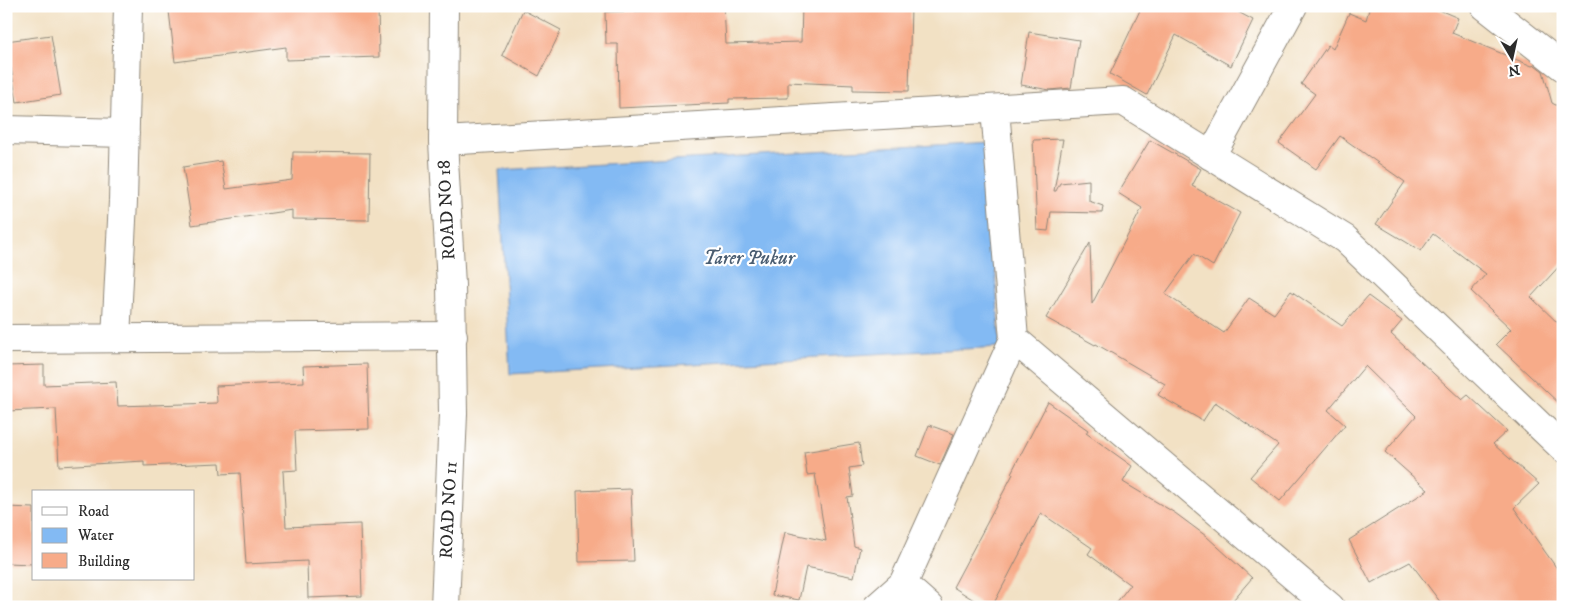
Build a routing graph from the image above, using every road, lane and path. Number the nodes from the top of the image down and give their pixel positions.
1 (128, 6) edge
2 (444, 6) edge
3 (1292, 6) edge
4 (1485, 6) edge
5 (1563, 67) edge
6 (995, 109) junction
7 (6, 130) edge
8 (125, 133) junction
9 (444, 141) junction
10 (1211, 156) junction
11 (452, 336) junction
12 (116, 338) junction
13 (6, 339) edge
14 (1014, 339) junction
15 (453, 414) joint
16 (1563, 448) edge
17 (903, 584) junction
18 (445, 607) edge
19 (877, 607) edge
20 (930, 607) edge
21 (1330, 607) edge

1 - 8 street
2 - 9 street, ROAD NO 18
3 - 10 street
4 - 5 street
6 - 9 street
6 - 10 street
6 - 14 street
7 - 8 street
8 - 12 street
9 - 11 street, ROAD NO 18
10 - 16 street
11 - 12 street
11 - 15 street, ROAD NO 18
12 - 13 street
14 - 17 street
14 - 21 street
15 - 18 street, ROAD NO 11
17 - 19 street
17 - 20 street

